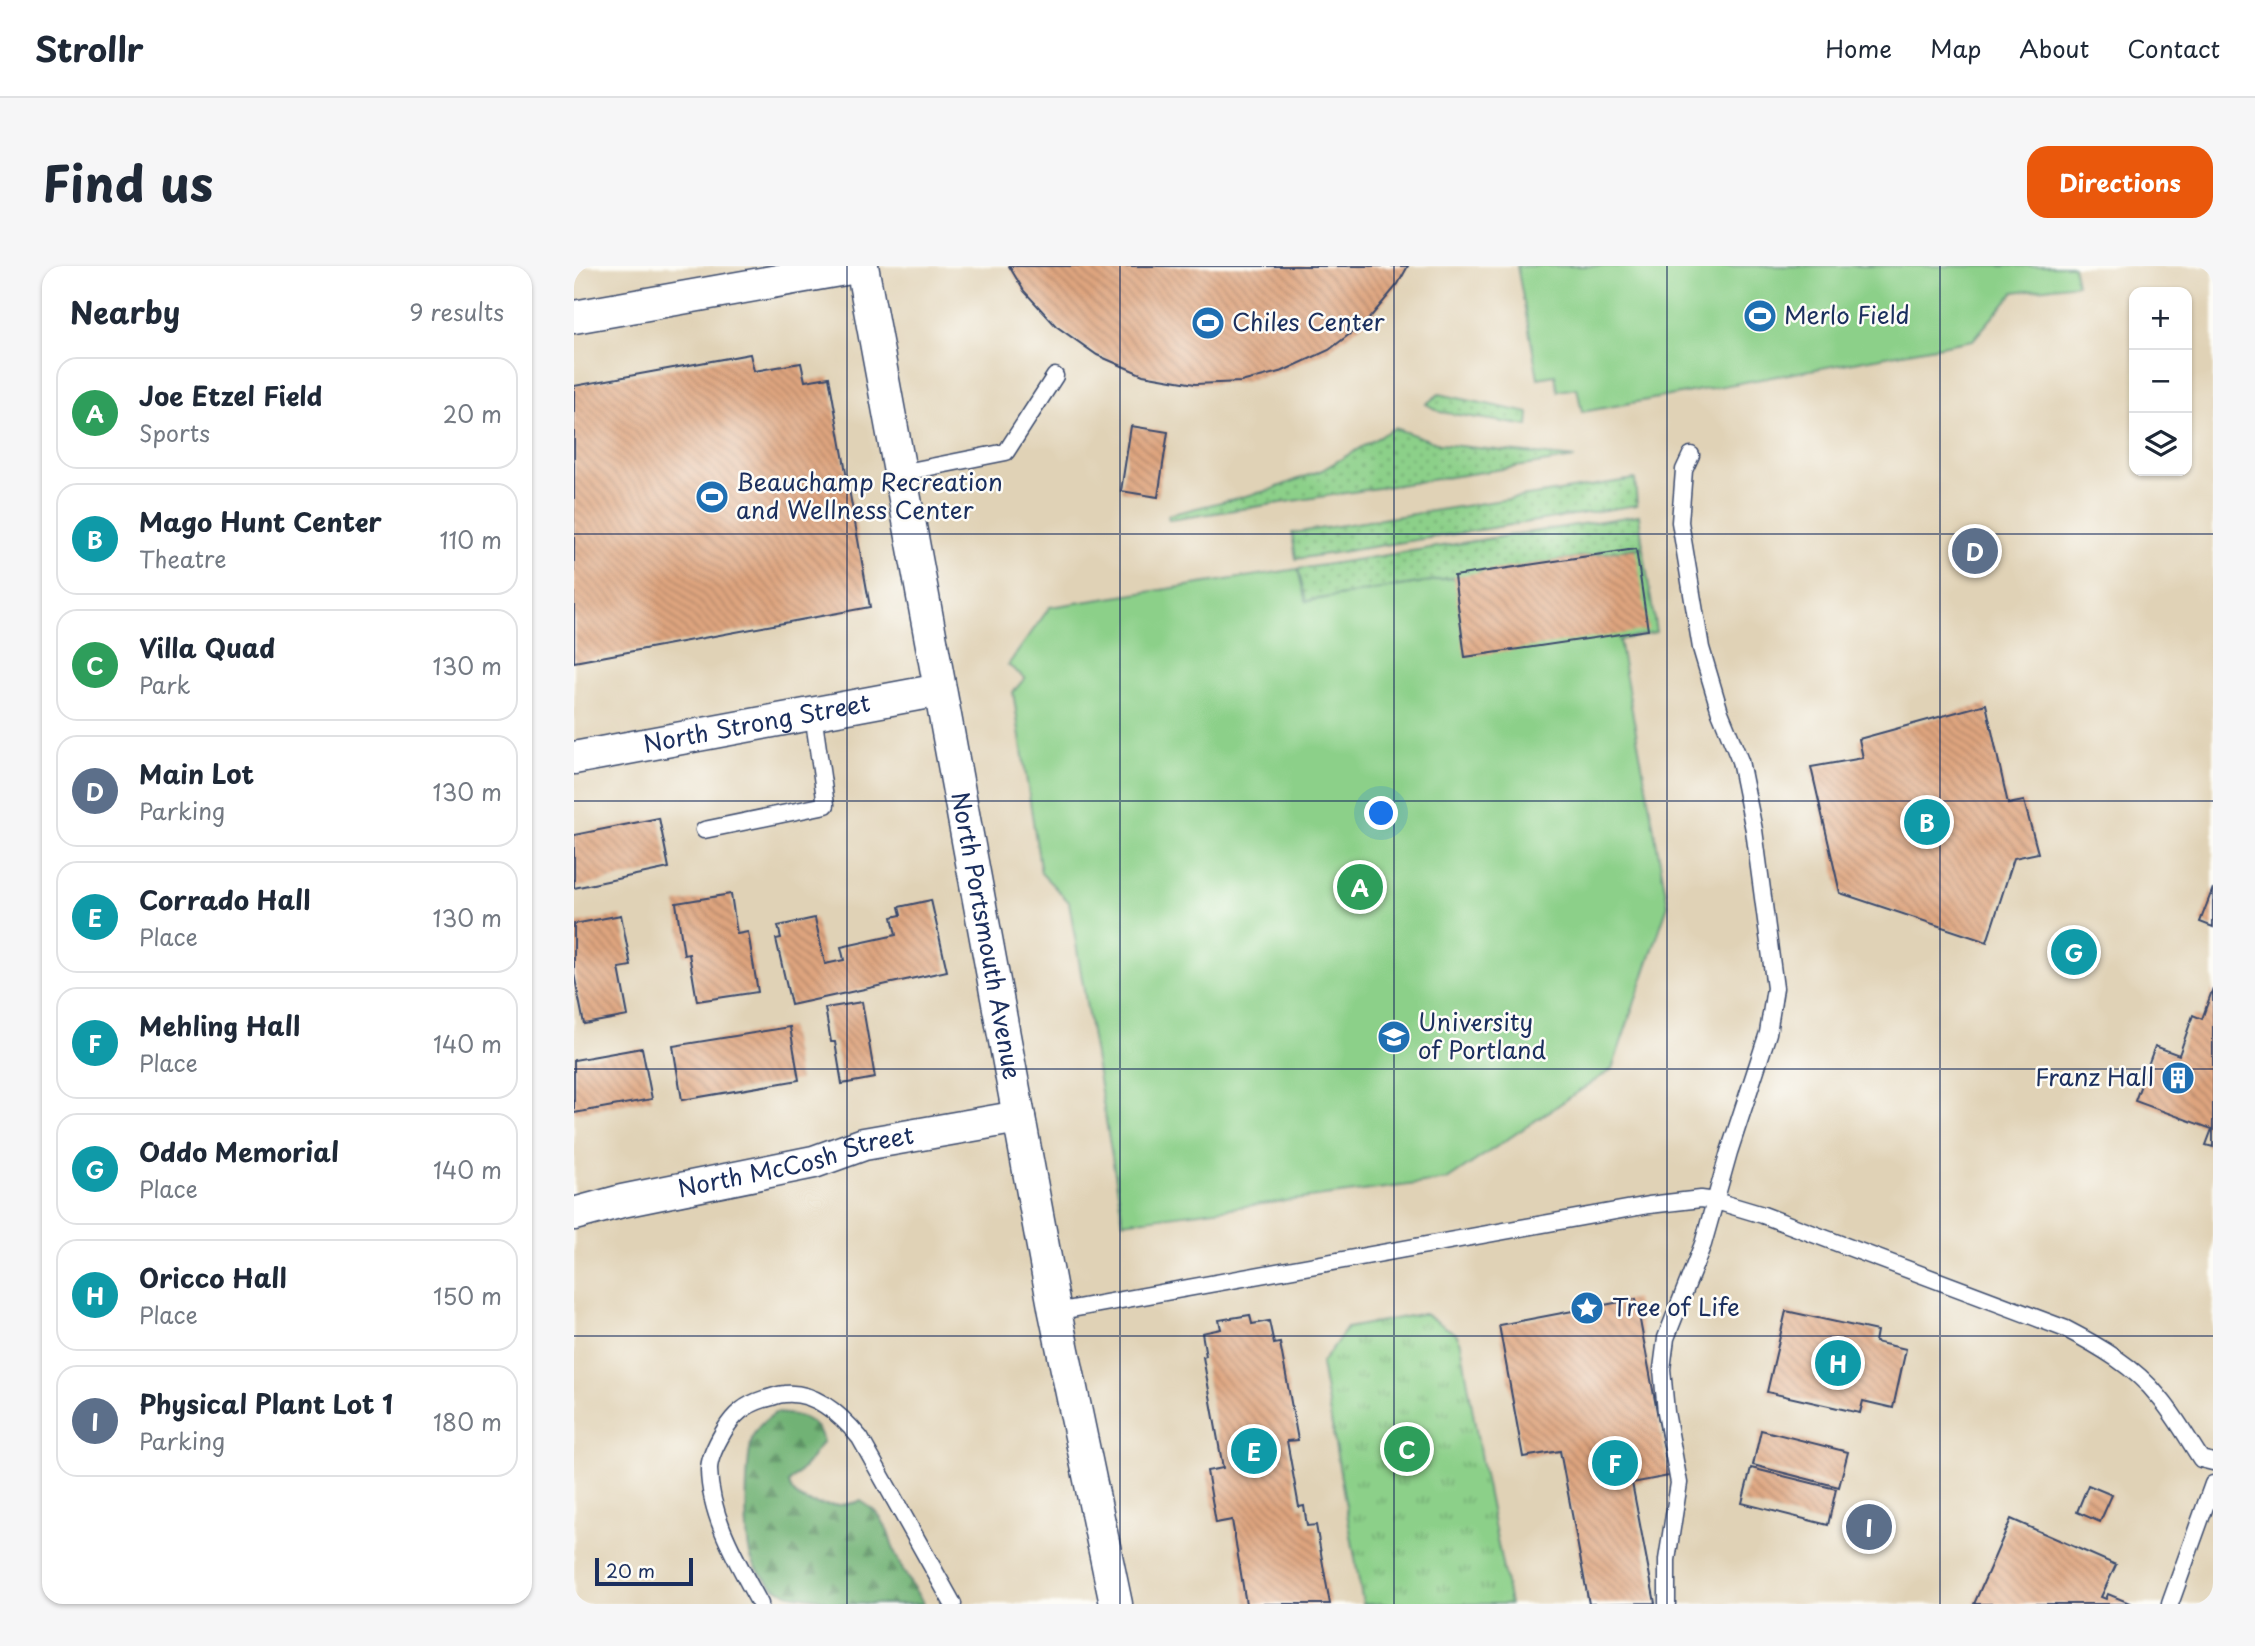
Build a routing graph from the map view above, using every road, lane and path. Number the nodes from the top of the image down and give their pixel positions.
1 (862, 266) edge
2 (574, 317) edge
3 (1055, 376) dead end
4 (1691, 455) dead end
5 (900, 473) junction
6 (940, 690) junction
7 (813, 714) junction
8 (574, 758) edge
9 (704, 830) dead end
10 (1019, 1117) junction
11 (1716, 1201) junction
12 (574, 1214) edge
13 (1055, 1312) junction
14 (2213, 1462) edge
15 (2213, 1485) edge
16 (760, 1604) edge
17 (953, 1604) edge
18 (1116, 1604) edge
19 (1667, 1604) edge
20 (2171, 1604) edge

1 - 2 street
1 - 5 street, North Portsmouth Avenue
3 - 5 lane
4 - 11 lane
5 - 6 street, North Portsmouth Avenue
6 - 7 street, North Strong Street
6 - 10 street, North Portsmouth Avenue
7 - 8 street, North Strong Street
7 - 9 lane
10 - 12 street, North McCosh Street
10 - 13 street, North Portsmouth Avenue
11 - 13 lane
11 - 14 lane
11 - 19 lane
13 - 18 street, North Portsmouth Avenue
15 - 20 lane
16 - 17 lane

